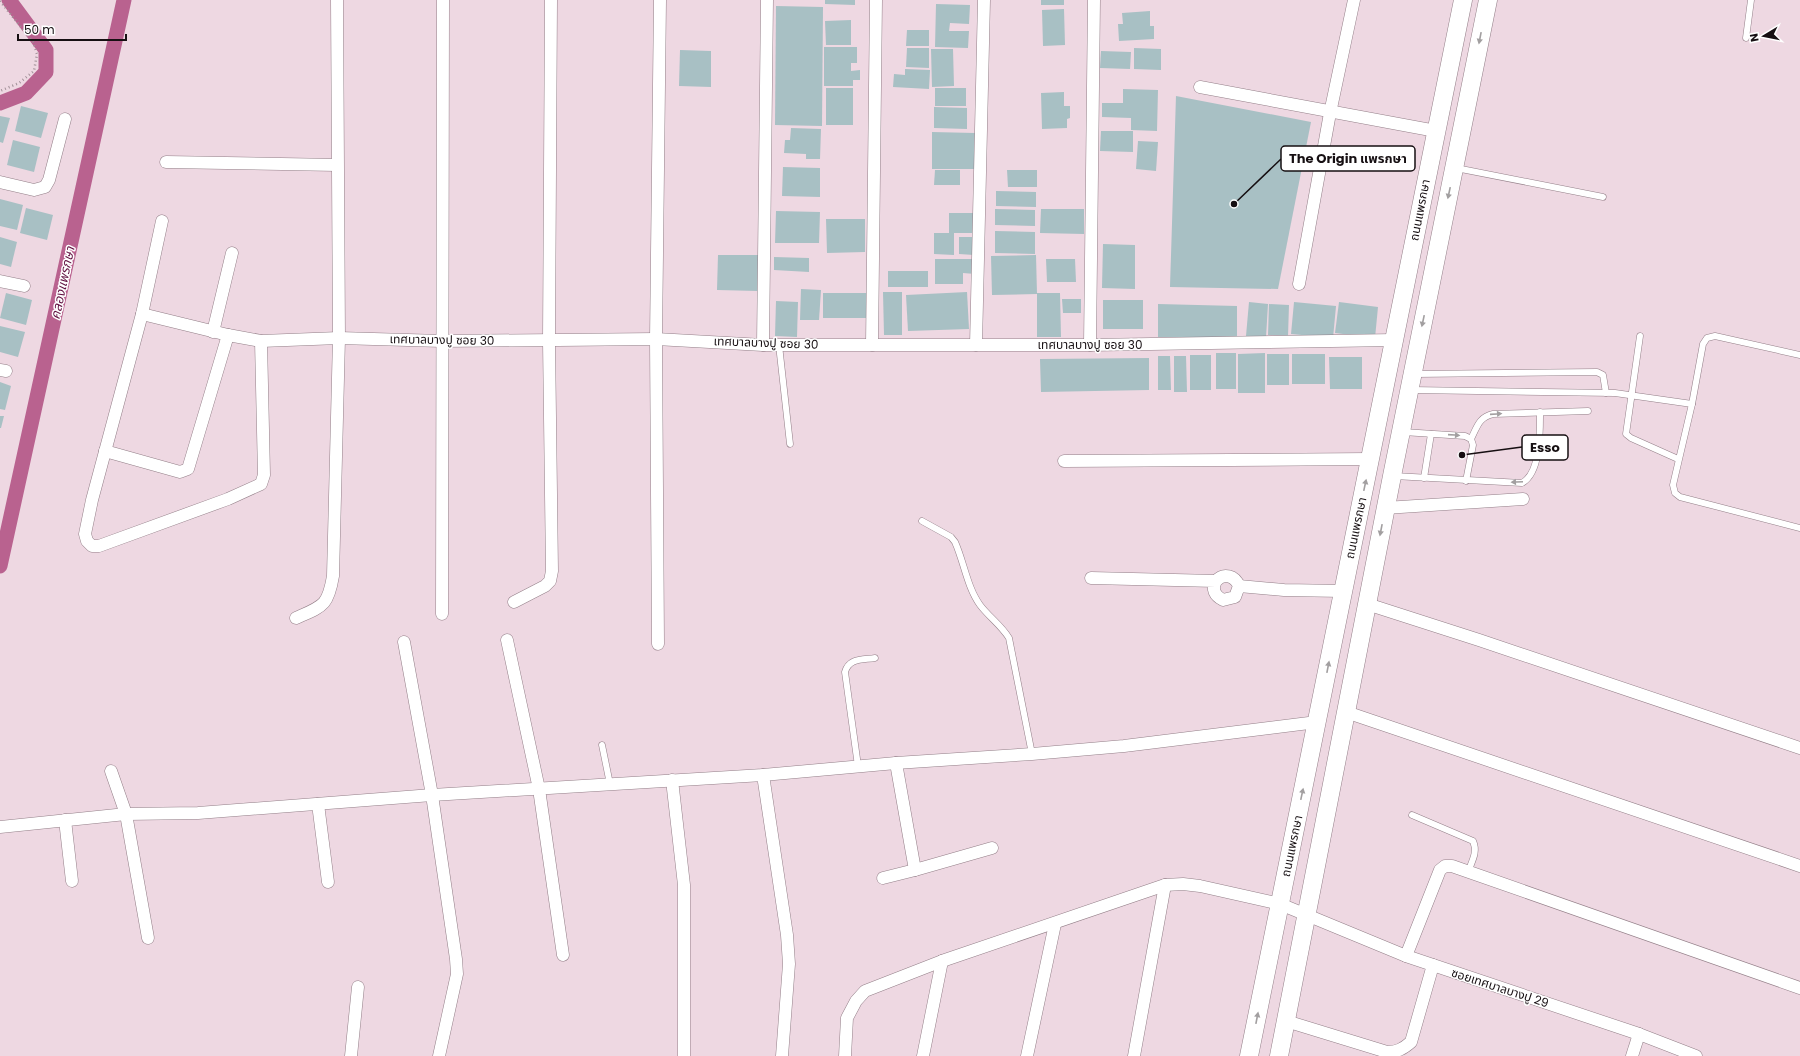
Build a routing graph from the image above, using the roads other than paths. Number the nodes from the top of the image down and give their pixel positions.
1 (337, 0) edge
2 (443, 0) edge
3 (551, 0) edge
4 (660, 0) edge
5 (768, 0) edge
6 (876, 0) edge
7 (984, 0) edge
8 (1094, 0) edge
9 (1354, 0) edge
10 (1463, 0) edge
11 (1488, 0) edge
12 (1751, 0) edge
13 (1746, 38) dead end
14 (1200, 87) dead end
15 (1330, 112) junction
16 (66, 119) dead end
17 (1436, 131) junction
18 (166, 162) dead end
19 (337, 164) junction
20 (1454, 167) junction
21 (0, 182) edge
22 (1603, 197) dead end
23 (162, 221) dead end
24 (232, 252) dead end
25 (0, 281) edge
26 (1299, 284) dead end
27 (24, 286) dead end
28 (142, 314) junction
29 (213, 332) junction
30 (228, 336) junction
31 (1640, 336) dead end
32 (339, 338) junction
33 (656, 339) junction
34 (261, 340) junction
35 (1394, 340) junction
36 (442, 341) junction
37 (548, 341) junction
38 (763, 345) junction
39 (779, 345) junction
40 (872, 345) junction
41 (976, 345) junction
42 (1090, 345) junction
43 (1800, 355) edge
44 (1411, 382) junction
45 (1606, 392) junction
46 (1631, 395) junction
47 (1692, 404) junction
48 (1588, 411) dead end
49 (1540, 412) junction
50 (1401, 432) junction
51 (1431, 434) junction
52 (1472, 439) junction
53 (790, 444) dead end
54 (105, 451) junction
55 (1370, 459) junction
56 (1678, 459) junction
57 (1064, 461) dead end
58 (1392, 476) junction
59 (1424, 478) junction
60 (1466, 480) junction
61 (1523, 499) dead end
62 (1385, 508) junction
63 (922, 521) dead end
64 (1800, 528) edge
65 (1091, 578) dead end
66 (1216, 581) junction
67 (1238, 586) junction
68 (1343, 591) junction
69 (514, 602) dead end
70 (1367, 604) junction
71 (442, 614) dead end
72 (296, 618) dead end
73 (507, 640) dead end
74 (404, 642) dead end
75 (658, 644) dead end
76 (875, 658) dead end
77 (1346, 712) junction
78 (1317, 722) junction
79 (602, 745) dead end
80 (1800, 748) edge
81 (1032, 754) junction
82 (896, 763) junction
83 (858, 766) junction
84 (111, 771) dead end
85 (763, 775) junction
86 (672, 780) junction
87 (610, 784) junction
88 (539, 789) junction
89 (432, 795) junction
90 (318, 804) junction
91 (126, 814) junction
92 (1412, 816) dead end
93 (65, 820) junction
94 (0, 827) edge
95 (992, 848) dead end
96 (1800, 866) edge
97 (916, 870) junction
98 (1468, 872) junction
99 (883, 878) dead end
100 (72, 881) dead end
101 (328, 882) dead end
102 (1165, 885) junction
103 (1280, 904) junction
104 (1307, 914) junction
105 (1055, 924) junction
106 (148, 938) dead end
107 (563, 955) dead end
108 (1406, 956) junction
109 (942, 961) junction
110 (1433, 965) junction
111 (358, 987) dead end
112 (1800, 988) edge
113 (1286, 1021) junction
114 (1639, 1034) junction
115 (351, 1056) edge
116 (439, 1056) edge
117 (684, 1056) edge
118 (782, 1056) edge
119 (845, 1056) edge
120 (923, 1056) edge
121 (1027, 1056) edge
122 (1134, 1056) edge
123 (1249, 1056) edge
124 (1279, 1056) edge
125 (1632, 1056) edge
126 (1696, 1056) edge

1 - 19 street
2 - 36 street
3 - 37 street
4 - 33 street
5 - 38 street
6 - 40 street
7 - 41 street
8 - 42 street
9 - 15 street
10 - 17 main road, ถนนแพรกษา
11 -> 20 main road, ถนนแพรกษา
12 - 13 lane
14 - 15 street
15 - 17 street
15 - 26 street
16 - 21 street
17 - 35 main road, ถนนแพรกษา
18 - 19 street
19 - 32 street
20 - 22 lane
20 -> 44 main road, ถนนแพรกษา
23 - 28 street
24 - 29 street
25 - 27 street
28 - 29 street, เทศบาลบางปู ซอย 30
28 - 54 street
29 - 30 street, เทศบาลบางปู ซอย 30
30 - 34 street, เทศบาลบางปู ซอย 30
30 - 54 street
31 - 46 lane
32 - 34 street, เทศบาลบางปู ซอย 30
32 - 36 street, เทศบาลบางปู ซอย 30
32 - 72 street
33 - 37 street, เทศบาลบางปู ซอย 30
33 - 38 street, เทศบาลบางปู ซอย 30
33 - 75 street
34 - 54 street
35 - 42 street, เทศบาลบางปู ซอย 30
35 - 55 main road, ถนนแพรกษา
36 - 37 street, เทศบาลบางปู ซอย 30
36 - 71 street
37 - 69 street
38 - 39 street, เทศบาลบางปู ซอย 30
39 - 40 street, เทศบาลบางปู ซอย 30
39 - 53 lane
40 - 41 street, เทศบาลบางปู ซอย 30
41 - 42 street, เทศบาลบางปู ซอย 30
43 - 47 lane
44 - 45 lane
44 - 45 lane
44 - 50 main road, ถนนแพรกษา
45 - 46 lane
46 - 47 lane
46 - 56 lane
47 - 56 lane
48 - 49 lane
52 -> 49 lane
49 -> 60 lane
50 - 51 lane
50 - 58 main road, ถนนแพรกษา
51 -> 52 lane
51 - 59 lane
52 - 60 lane
55 - 57 street
68 -> 55 main road, ถนนแพรกษา
56 - 64 lane
58 - 59 lane
58 - 62 main road, ถนนแพรกษา
59 - 60 lane
61 - 62 street
62 -> 70 main road, ถนนแพรกษา
63 - 81 lane
65 - 66 street
66 - 67 street
66 - 67 street
67 - 68 street
78 -> 68 main road, ถนนแพรกษา
70 - 77 main road, ถนนแพรกษา
70 - 80 street
73 - 88 street
74 - 89 street
76 - 83 lane
77 - 96 street
77 - 104 main road, ถนนแพรกษา
78 - 81 street
103 -> 78 main road, ถนนแพรกษา
79 - 87 lane
81 - 82 street
82 - 83 street
82 - 97 street
83 - 85 street
84 - 91 street
85 - 86 street
85 - 118 street
86 - 87 street
86 - 117 street
87 - 88 street
88 - 89 street
88 - 107 street
89 - 90 street
89 - 116 street
90 - 91 street
90 - 101 street
91 - 93 street
91 - 106 street
92 - 98 lane
93 - 94 street
93 - 100 street
95 - 97 street
97 - 99 street
98 - 108 street
98 - 112 street
102 - 103 street, ซอยเทศบาลบางปู 29
102 - 105 street, ซอยเทศบาลบางปู 29
102 - 122 street
103 - 104 street, ซอยเทศบาลบางปู 29
123 -> 103 main road, ถนนแพรกษา
104 - 108 street, ซอยเทศบาลบางปู 29
104 - 113 main road, ถนนแพรกษา
105 - 109 street, ซอยเทศบาลบางปู 29
105 - 121 street
108 - 110 street, ซอยเทศบาลบางปู 29
109 - 119 street, ซอยเทศบาลบางปู 29
109 - 120 street
110 - 113 street
110 - 114 street, ซอยเทศบาลบางปู 29
111 - 115 street
113 - 124 main road, ถนนแพรกษา
114 - 125 street
114 - 126 street, ซอยเทศบาลบางปู 29

